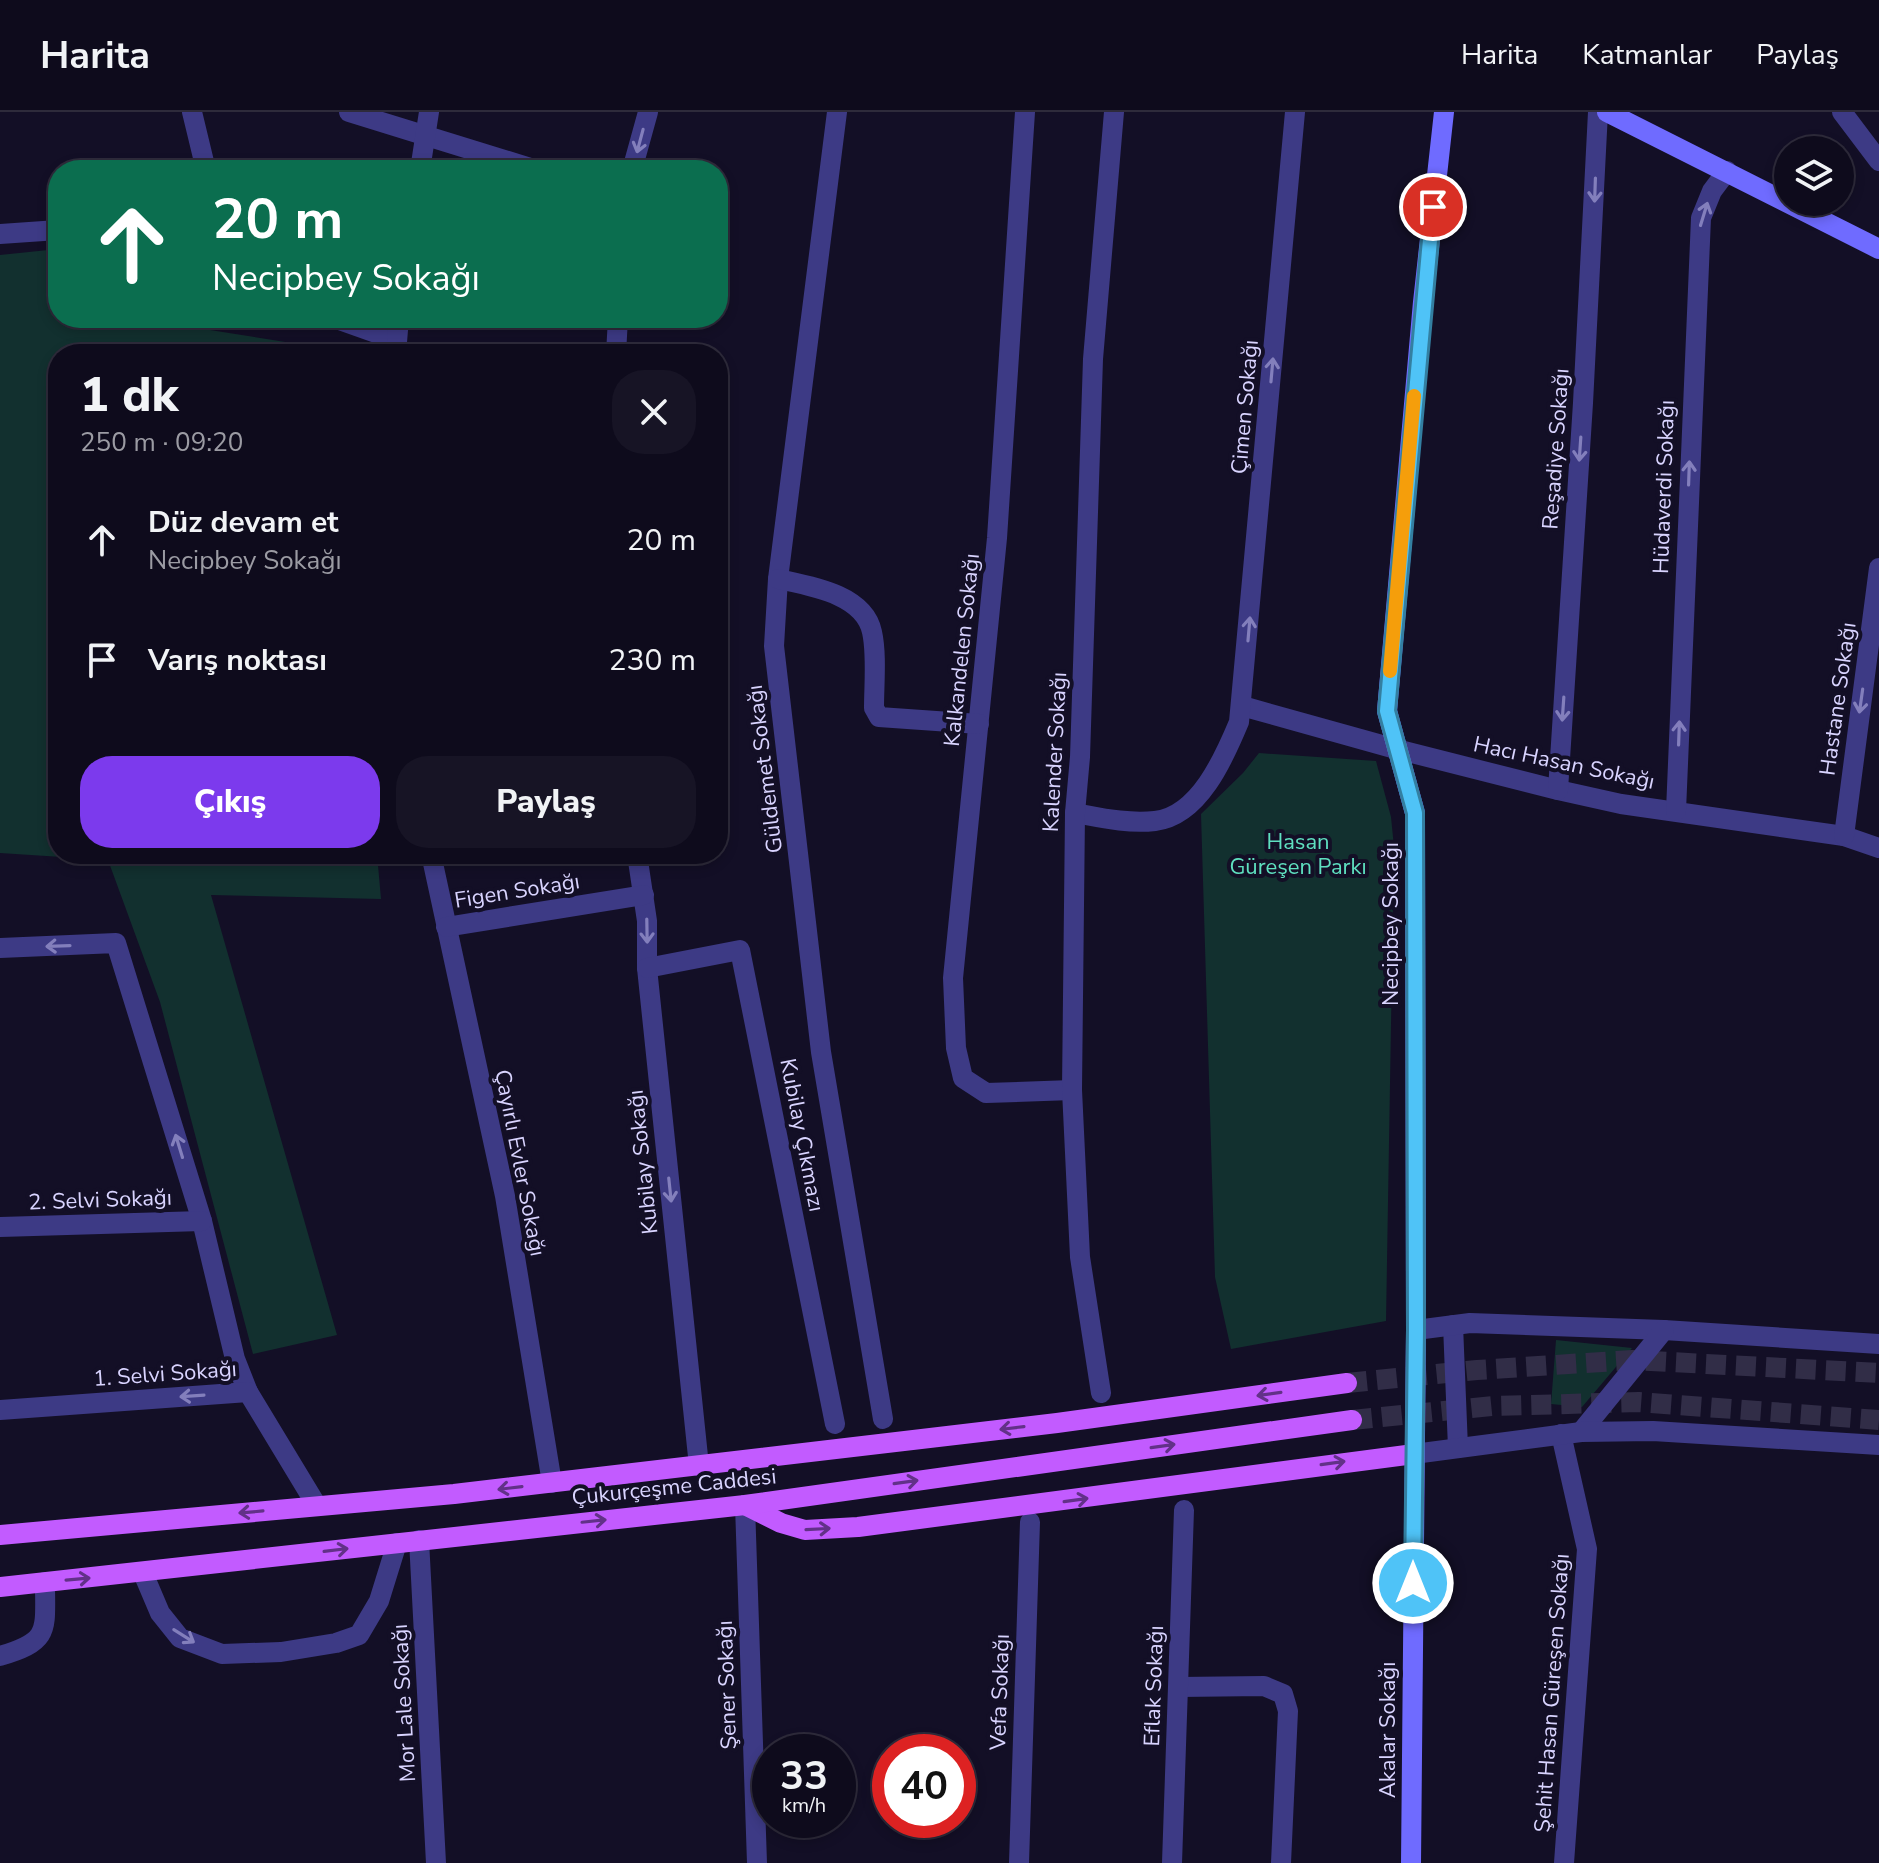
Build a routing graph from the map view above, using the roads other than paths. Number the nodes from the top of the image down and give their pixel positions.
1 (192, 112) edge
2 (349, 112) edge
3 (429, 112) edge
4 (648, 112) edge
5 (837, 112) edge
6 (1025, 112) edge
7 (1114, 112) edge
8 (1295, 112) edge
9 (1444, 112) edge
10 (1598, 112) edge
11 (1607, 112) edge
12 (1842, 112) edge
13 (425, 135) junction
14 (204, 160) edge
15 (421, 160) edge
16 (505, 160) edge
17 (635, 160) edge
18 (1879, 161) edge
19 (1727, 171) junction
20 (48, 231) edge
21 (0, 234) edge
22 (1878, 250) edge
23 (355, 328) edge
24 (390, 344) edge
25 (1879, 568) edge
26 (778, 579) junction
27 (1242, 706) junction
28 (979, 724) junction
29 (1396, 749) junction
30 (1558, 790) junction
31 (1676, 811) junction
32 (1075, 813) junction
33 (1844, 836) junction
34 (1879, 848) edge
35 (433, 864) edge
36 (639, 864) edge
37 (644, 895) junction
38 (446, 927) junction
39 (0, 948) edge
40 (647, 968) junction
41 (1072, 1090) junction
42 (202, 1221) junction
43 (0, 1227) edge
44 (1453, 1325) junction
45 (1416, 1330) junction
46 (1664, 1330) junction
47 (1879, 1344) edge
48 (1347, 1383) tunnel mouth
49 (248, 1392) junction
50 (1101, 1393) dead end
51 (0, 1410) edge
52 (883, 1419) dead end
53 (1352, 1420) tunnel mouth
54 (835, 1424) dead end
55 (1571, 1433) junction
56 (1879, 1445) edge
57 (1458, 1448) junction
58 (1414, 1454) junction
59 (699, 1466) junction
60 (552, 1483) junction
61 (745, 1505) junction
62 (317, 1506) junction
63 (1184, 1510) dead end
64 (1030, 1522) dead end
65 (0, 1535) edge
66 (419, 1540) junction
67 (397, 1543) junction
68 (143, 1573) junction
69 (45, 1582) junction
70 (0, 1587) edge
71 (0, 1656) edge
72 (1179, 1687) junction
73 (436, 1863) edge
74 (757, 1863) edge
75 (1019, 1863) edge
76 (1172, 1863) edge
77 (1281, 1863) edge
78 (1411, 1863) edge
79 (1564, 1863) edge

1 - 14 street
2 - 13 street
3 - 13 street
4 -> 17 street
5 - 26 street, Güldemet Sokağı
6 - 28 street, Kalkandelen Sokağı
7 - 32 street, Kalender Sokağı
27 -> 8 street, Çimen Sokağı
9 - 29 street, Necipbey Sokağı
10 -> 30 street, Reşadiye Sokağı
11 - 19 street
12 - 18 street
13 - 15 street
13 - 16 street
19 - 22 street
31 -> 19 street, Hüdaverdi Sokağı
20 - 21 street
23 - 24 street
25 -> 33 street, Hastane Sokağı
26 - 28 street
26 - 52 street, Güldemet Sokağı
27 - 29 street, Hacı Hasan Sokağı
27 - 32 street, Çimen Sokağı
28 - 41 street, Kalkandelen Sokağı
29 - 30 street, Hacı Hasan Sokağı
29 - 45 street, Necipbey Sokağı
30 - 31 street, Hacı Hasan Sokağı
31 - 33 street, Hacı Hasan Sokağı
32 - 41 street, Kalender Sokağı
33 - 34 street, Hacı Hasan Sokağı
35 - 38 street, Çayırlı Evler Sokağı
36 - 37 street, Kubilay Sokağı
37 - 38 street, Figen Sokağı
37 -> 40 street, Kubilay Sokağı
38 - 60 street, Çayırlı Evler Sokağı
42 -> 39 street
40 - 54 street, Kubilay Çıkmazı
40 -> 59 street, Kubilay Sokağı
41 - 50 street, Kalender Sokağı
42 - 43 street, 2. Selvi Sokağı
42 - 49 street
44 - 45 street
44 - 46 street
44 - 57 street
45 - 58 street, Necipbey Sokağı
46 - 47 street
46 - 55 street
48 -> 59 main road, Çukurçeşme Caddesi
49 -> 51 street, 1. Selvi Sokağı
49 - 62 street, 1. Selvi Sokağı
61 -> 53 main road, Çukurçeşme Caddesi
55 - 56 street
55 - 57 street
55 - 79 street, Şehit Hasan Güreşen Sokağı
57 - 58 street
61 -> 58 main road
58 - 78 street, Akalar Sokağı
59 - 60 main road, Çukurçeşme Caddesi
60 -> 62 main road, Çukurçeşme Caddesi
66 -> 61 main road, Çukurçeşme Caddesi
61 - 74 street, Şener Sokağı
62 -> 65 main road, Çukurçeşme Caddesi
63 - 72 street, Eflak Sokağı
64 - 75 street, Vefa Sokağı
66 - 67 main road, Çukurçeşme Caddesi
66 - 73 street, Mor Lale Sokağı
68 -> 67 main road, Çukurçeşme Caddesi
68 -> 67 street
69 -> 68 main road, Çukurçeşme Caddesi
69 - 70 main road, Çukurçeşme Caddesi
69 - 71 street
72 - 76 street, Eflak Sokağı
72 - 77 street

